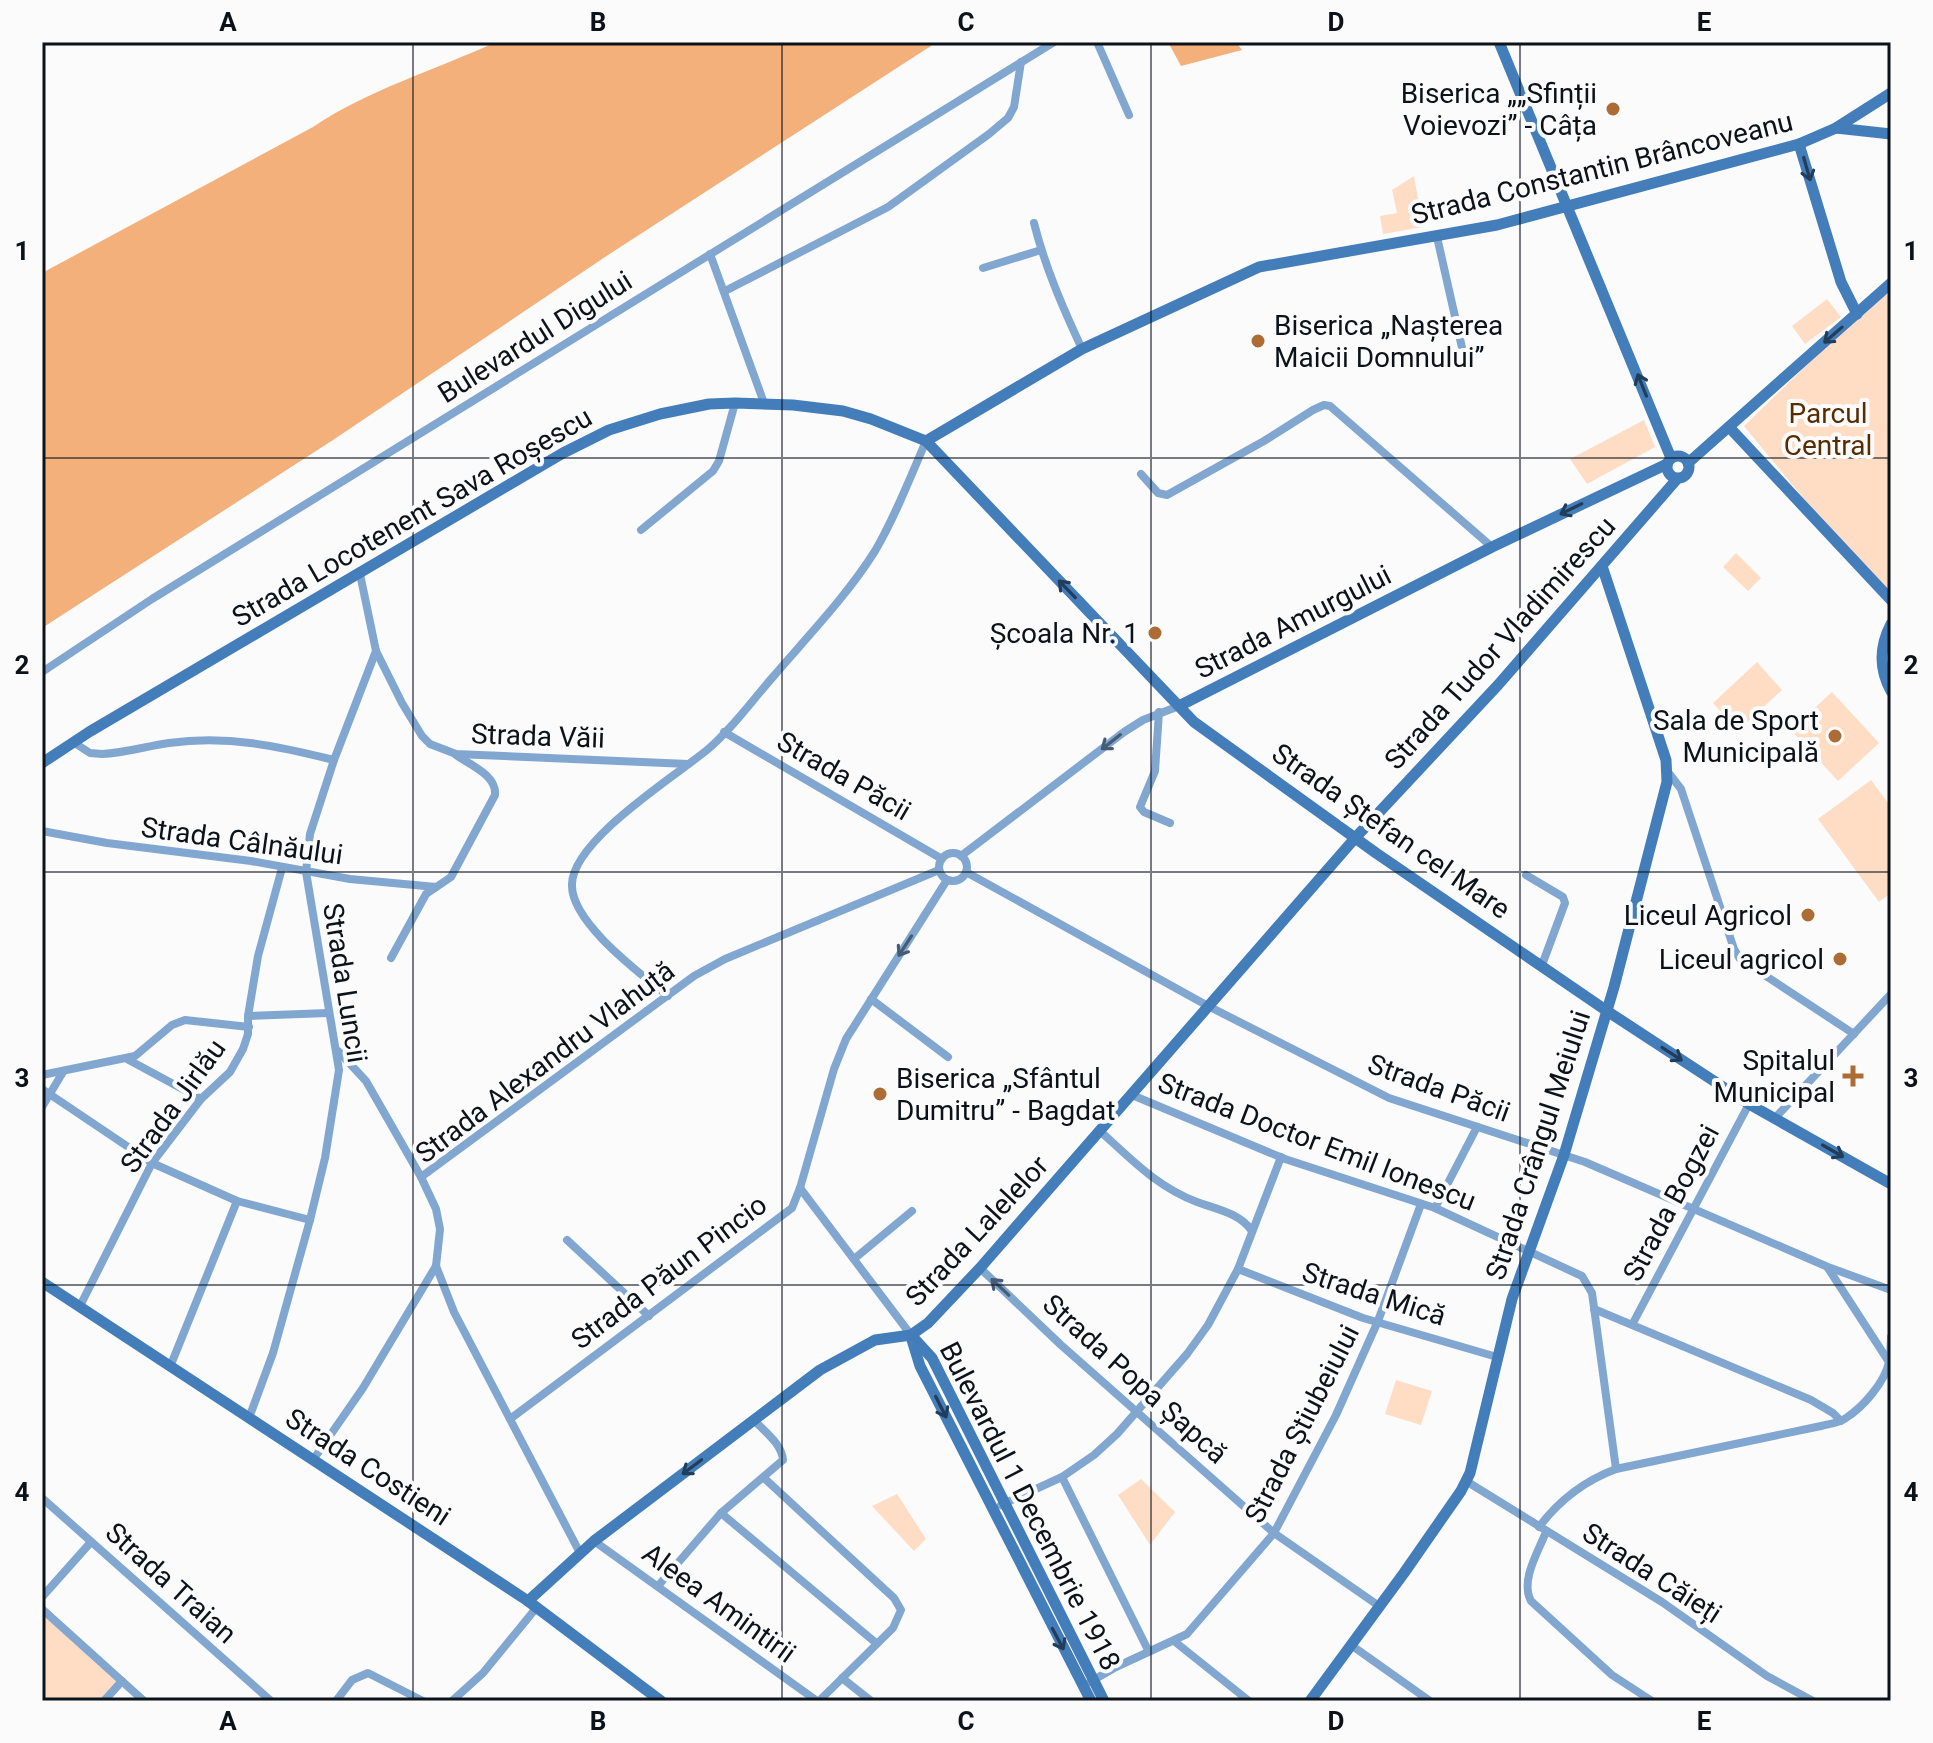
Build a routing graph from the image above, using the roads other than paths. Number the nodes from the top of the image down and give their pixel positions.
1 (1054, 42) edge
2 (1097, 42) edge
3 (1499, 42) edge
4 (1021, 62) junction
5 (1891, 93) edge
6 (1129, 115) dead end
7 (1836, 128) junction
8 (1891, 134) edge
9 (1799, 144) junction
10 (1568, 207) junction
11 (1034, 223) dead end
12 (1437, 237) junction
13 (1041, 250) junction
14 (710, 254) junction
15 (983, 268) dead end
16 (1891, 283) edge
17 (725, 291) junction
18 (1857, 314) junction
19 (1082, 349) junction
20 (1463, 352) dead end
21 (735, 403) junction
22 (764, 403) junction
23 (1729, 427) junction
24 (926, 441) junction
25 (1669, 461) junction
26 (1688, 463) junction
27 (1141, 474) dead end
28 (1677, 479) junction
29 (641, 530) dead end
30 (1492, 547) junction
31 (1602, 566) junction
32 (360, 574) junction
33 (1891, 600) edge
34 (1891, 624) edge
35 (376, 651) junction
36 (42, 672) edge
37 (1891, 691) edge
38 (1179, 706) junction
39 (1159, 712) junction
40 (724, 732) junction
41 (73, 742) junction
42 (456, 754) junction
43 (334, 760) junction
44 (42, 763) edge
45 (689, 764) junction
46 (1668, 772) junction
47 (1170, 823) dead end
48 (42, 831) edge
49 (1356, 837) junction
50 (961, 856) junction
51 (942, 859) junction
52 (282, 868) junction
53 (939, 870) junction
54 (306, 872) junction
55 (966, 872) junction
56 (1526, 875) dead end
57 (947, 880) junction
58 (436, 887) junction
59 (391, 958) dead end
60 (1542, 965) junction
61 (1891, 994) edge
62 (668, 996) junction
63 (871, 999) junction
64 (1208, 1006) junction
65 (1607, 1011) junction
66 (328, 1013) junction
67 (248, 1016) junction
68 (249, 1027) junction
69 (1854, 1034) junction
70 (337, 1050) junction
71 (948, 1057) dead end
72 (127, 1059) junction
73 (63, 1072) junction
74 (42, 1075) edge
75 (46, 1092) edge
76 (1132, 1095) junction
77 (201, 1099) junction
78 (1749, 1104) junction
79 (42, 1107) edge
80 (1775, 1118) junction
81 (1477, 1127) junction
82 (1100, 1131) junction
83 (1564, 1155) junction
84 (1281, 1157) junction
85 (152, 1163) junction
86 (421, 1177) junction
87 (1891, 1184) edge
88 (800, 1188) junction
89 (237, 1201) junction
90 (1421, 1204) junction
91 (1435, 1208) junction
92 (1693, 1210) junction
93 (912, 1211) dead end
94 (310, 1220) junction
95 (1252, 1231) junction
96 (567, 1240) dead end
97 (1530, 1250) junction
98 (854, 1259) junction
99 (436, 1266) junction
100 (1828, 1267) junction
101 (980, 1268) junction
102 (1238, 1269) junction
103 (42, 1282) edge
104 (1891, 1290) edge
105 (80, 1306) junction
106 (1594, 1309) junction
107 (649, 1316) junction
108 (1378, 1321) junction
109 (1633, 1323) junction
110 (911, 1335) junction
111 (1891, 1337) edge
112 (1497, 1357) junction
113 (1890, 1363) edge
114 (170, 1367) junction
115 (1137, 1412) junction
116 (249, 1418) junction
117 (510, 1419) junction
118 (754, 1420) junction
119 (1841, 1421) junction
120 (313, 1460) junction
121 (1616, 1469) junction
122 (1062, 1477) junction
123 (764, 1478) junction
124 (1466, 1481) junction
125 (42, 1498) edge
126 (999, 1506) junction
127 (721, 1513) junction
128 (1542, 1530) junction
129 (1274, 1533) junction
130 (594, 1541) junction
131 (91, 1542) junction
132 (580, 1553) junction
133 (658, 1586) junction
134 (42, 1597) edge
135 (532, 1604) junction
136 (1379, 1606) junction
137 (42, 1609) edge
138 (1174, 1641) junction
139 (876, 1643) junction
140 (1351, 1645) junction
141 (1149, 1652) junction
142 (842, 1678) junction
143 (122, 1681) junction
144 (1088, 1683) junction
145 (104, 1701) edge
146 (144, 1701) edge
147 (271, 1701) edge
148 (336, 1701) edge
149 (423, 1701) edge
150 (452, 1701) edge
151 (661, 1701) edge
152 (818, 1701) edge
153 (871, 1701) edge
154 (1091, 1701) edge
155 (1104, 1701) edge
156 (1249, 1701) edge
157 (1310, 1701) edge
158 (1430, 1701) edge
159 (1652, 1701) edge
160 (1813, 1701) edge

1 - 4 street, Bulevardul Digului
2 - 6 street
3 - 10 street
4 - 14 street, Bulevardul Digului
4 - 17 street
5 - 7 street, Strada Constantin Brâncoveanu
7 - 8 street
7 - 9 street, Strada Constantin Brâncoveanu
9 - 10 street, Strada Constantin Brâncoveanu
9 -> 18 street
10 - 12 street, Strada Constantin Brâncoveanu
25 -> 10 street
11 - 13 street
12 - 19 street, Strada Constantin Brâncoveanu
12 - 20 street
13 - 15 street
13 - 19 street
14 - 17 street
14 - 36 street, Bulevardul Digului
16 - 18 street, Strada Tudor Vladimirescu
17 - 22 street
18 -> 23 street, Strada Tudor Vladimirescu
19 - 24 street, Strada Constantin Brâncoveanu
21 - 22 street, Strada Locotenent Sava Roșescu
21 - 29 street
21 - 32 street, Strada Locotenent Sava Roșescu
22 - 24 street, Strada Locotenent Sava Roșescu
23 - 26 street, Strada Tudor Vladimirescu
23 - 33 street
38 -> 24 street, Strada Ștefan cel Mare
24 - 40 street
25 - 26 street
25 - 28 street
25 -> 30 street, Strada Amurgului
26 - 28 street, Strada Tudor Vladimirescu
27 - 30 street
28 - 31 street, Strada Tudor Vladimirescu
30 - 38 street, Strada Amurgului
31 - 46 street, Strada Crângul Meiului
31 - 49 street, Strada Tudor Vladimirescu
32 - 35 street, Strada Văii
32 - 41 street, Strada Locotenent Sava Roșescu
34 - 37 street
35 - 42 street, Strada Văii
35 - 43 street, Strada Luncii
38 - 39 street, Strada Amurgului
38 - 49 street, Strada Ștefan cel Mare
39 - 47 street
39 -> 50 street, Strada Amurgului
40 - 45 street
40 - 51 street, Strada Păcii
41 - 43 street
41 - 44 street, Strada Locotenent Sava Roșescu
42 - 45 street, Strada Văii
42 - 58 street
43 - 54 street, Strada Luncii
45 - 62 street
46 - 65 street, Strada Crângul Meiului
46 - 69 street
48 - 52 street, Strada Câlnăului
49 - 60 street, Strada Ștefan cel Mare
49 - 64 street, Strada Lalelelor
50 - 51 street
50 - 55 street
51 - 53 street
52 - 54 street, Strada Câlnăului
52 - 67 street, Strada Jirlău
53 - 57 street
53 - 62 street, Strada Alexandru Vlahuță
54 - 58 street, Strada Câlnăului
54 - 66 street, Strada Luncii
55 - 57 street
55 - 64 street, Strada Păcii
56 - 60 street
57 -> 63 street, Strada Păun Pincio
58 - 59 street
60 - 65 street, Strada Ștefan cel Mare
61 - 69 street
62 - 86 street, Strada Alexandru Vlahuță
63 - 71 street
63 - 88 street, Strada Păun Pincio
64 - 76 street, Strada Lalelelor
64 - 81 street, Strada Păcii
65 -> 78 street, Strada Ștefan cel Mare
65 - 83 street, Strada Crângul Meiului
66 - 67 street
66 - 70 street, Strada Luncii
67 - 68 street, Strada Jirlău
68 - 72 street
68 - 77 street, Strada Jirlău
69 - 80 street
70 - 86 street
70 - 94 street, Strada Luncii
72 - 73 street
72 - 77 street
73 - 74 street
73 - 75 street
75 - 79 street
75 - 85 street
76 - 82 street, Strada Lalelelor
76 - 84 street, Strada Doctor Emil Ionescu
77 - 85 street, Strada Jirlău
78 - 80 street, Strada Ștefan cel Mare
78 - 92 street, Strada Bogzei
80 -> 87 street, Strada Ștefan cel Mare
81 - 83 street, Strada Păcii
81 - 91 street
82 - 95 street
82 - 101 street, Strada Lalelelor
83 - 92 street, Strada Păcii
83 - 97 street, Strada Crângul Meiului
84 - 90 street, Strada Doctor Emil Ionescu
84 - 95 street
85 - 89 street
85 - 105 street, Strada Jirlău
86 - 99 street, Strada Alexandru Vlahuță
88 - 98 street, Bulevardul 1 Decembrie 1918
88 - 107 street, Strada Păun Pincio
89 - 94 street
89 - 114 street
90 - 91 street, Strada Doctor Emil Ionescu
90 - 108 street, Strada Știubeiului
91 - 97 street, Strada Doctor Emil Ionescu
92 - 100 street, Strada Păcii
92 - 109 street, Strada Bogzei
93 - 98 street
94 - 116 street, Strada Luncii
95 - 102 street
96 - 107 street
97 - 106 street, Strada Doctor Emil Ionescu
97 - 112 street, Strada Crângul Meiului
98 - 110 street, Bulevardul 1 Decembrie 1918
99 - 117 street
99 - 120 street, Strada Alexandru Vlahuță
100 - 104 street, Strada Păcii
100 - 113 street
101 - 110 street, Strada Lalelelor
115 -> 101 street, Strada Popa Șapcă
102 - 108 street, Strada Mică
102 - 115 street
103 - 105 street, Strada Costieni
105 - 114 street, Strada Costieni
106 - 109 street
106 - 121 street, Strada Doctor Emil Ionescu
107 - 117 street, Strada Păun Pincio
108 - 112 street, Strada Mică
108 - 129 street, Strada Știubeiului
109 - 119 street
110 - 118 street, Strada Lalelelor
110 - 126 street, Bulevardul 1 Decembrie 1918
111 - 113 street
112 - 124 street, Strada Crângul Meiului
113 - 119 street
114 - 116 street, Strada Costieni
115 - 122 street
115 - 129 street, Strada Popa Șapcă
116 - 120 street, Strada Costieni
117 - 132 street
118 - 123 street
118 -> 130 street, Strada Lalelelor
119 - 121 street
120 - 135 street, Strada Costieni
121 - 128 street
122 - 126 street
122 - 141 street
123 - 127 street
123 - 139 street
124 - 128 street, Strada Căieți
124 - 136 street, Strada Crângul Meiului
125 - 131 street, Strada Traian
126 - 144 street, Bulevardul 1 Decembrie 1918
127 - 133 street
127 - 139 street
128 - 159 street
128 - 160 street, Strada Căieți
129 - 136 street, Strada Popa Șapcă
129 - 138 street, Strada Știubeiului
130 - 132 street, Strada Lalelelor
130 - 133 street, Aleea Amintirii
131 - 134 street
131 - 147 street, Strada Traian
132 - 135 street, Strada Lalelelor
133 - 152 street, Aleea Amintirii
135 - 150 street
135 - 151 street, Strada Costieni
136 - 140 street, Strada Crângul Meiului
137 - 143 street
138 - 141 street, Strada Știubeiului
138 - 156 street
139 - 142 street
140 - 157 street, Strada Crângul Meiului
140 - 158 street
141 - 144 street, Strada Știubeiului
142 - 152 street
142 - 153 street
143 - 145 street
143 - 146 street
144 - 154 street, Bulevardul 1 Decembrie 1918
144 - 155 street, Bulevardul 1 Decembrie 1918
148 - 149 street

